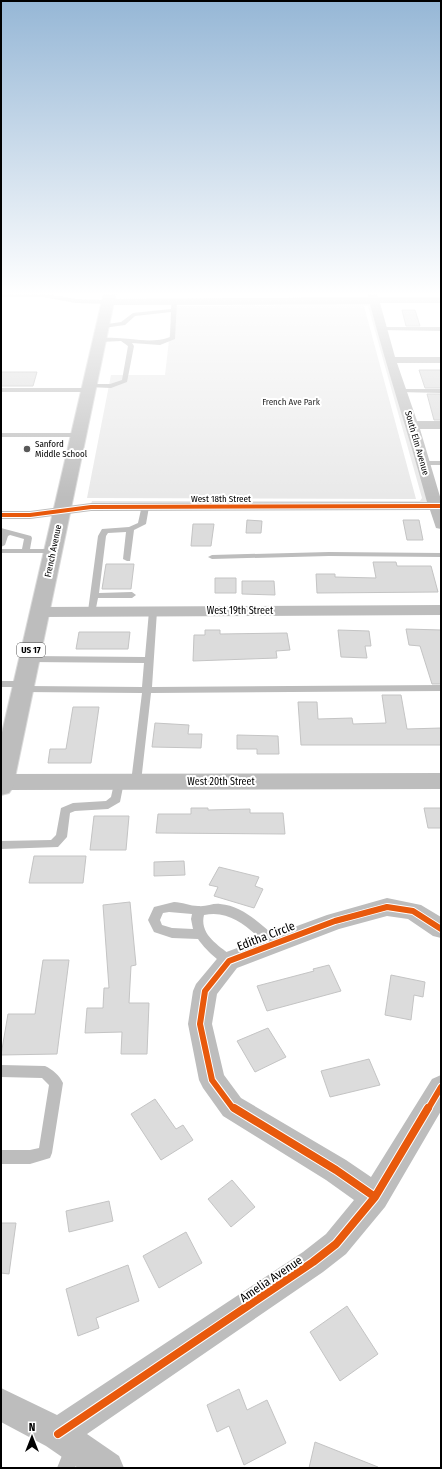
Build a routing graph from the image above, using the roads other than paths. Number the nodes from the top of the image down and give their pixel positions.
1 (390, 360) edge
2 (95, 361) edge
3 (129, 361) edge
4 (89, 388) junction
5 (1, 390) edge
6 (401, 391) junction
7 (441, 391) edge
8 (412, 425) junction
9 (441, 425) edge
10 (79, 434) junction
11 (1, 435) edge
12 (423, 463) junction
13 (441, 463) edge
14 (438, 506) edge
15 (145, 507) junction
16 (62, 511) junction
17 (1, 515) edge
18 (441, 526) edge
19 (130, 529) junction
20 (5, 531) edge
21 (18, 534) junction
22 (1, 545) edge
23 (1, 551) edge
24 (14, 551) junction
25 (25, 551) junction
26 (53, 551) junction
27 (441, 555) edge
28 (212, 557) dead end
29 (127, 559) dead end
30 (132, 595) dead end
31 (93, 604) junction
32 (441, 610) edge
33 (154, 611) junction
34 (40, 612) junction
35 (29, 659) junction
36 (149, 660) junction
37 (1, 684) edge
38 (23, 686) junction
39 (441, 688) edge
40 (147, 690) junction
41 (441, 781) edge
42 (128, 782) junction
43 (1, 784) edge
44 (1, 845) edge
45 (199, 910) junction
46 (441, 929) edge
47 (199, 934) junction
48 (274, 944) junction
49 (229, 961) junction
50 (1, 1071) edge
51 (441, 1087) edge
52 (1, 1157) edge
53 (375, 1197) junction
54 (1, 1404) edge
55 (66, 1449) edge
56 (107, 1468) edge

1 - 6 street, South Elm Avenue
2 - 4 main road, French Avenue / US 17
3 - 4 lane
4 - 5 lane
4 - 10 main road, French Avenue / US 17
6 - 7 lane
6 - 8 street, South Elm Avenue
8 - 9 street
8 - 12 street, South Elm Avenue
10 - 11 lane
10 - 16 main road, French Avenue / US 17
12 - 13 lane
12 - 14 street, South Elm Avenue
14 - 15 street, West 18th Street
14 - 18 street, South Elm Avenue
15 - 16 street, West 18th Street
15 - 19 lane
16 - 17 street, West 18th Street
16 - 26 main road, French Avenue / US 17
19 - 29 lane
19 - 31 lane
20 - 21 lane
20 - 22 lane
21 - 24 lane
21 - 25 lane
23 - 24 lane
24 - 25 lane
25 - 26 lane
26 - 34 main road, French Avenue / US 17
27 - 28 lane
30 - 31 lane
31 - 33 street, West 19th Street
31 - 34 street, West 19th Street
32 - 33 street, West 19th Street
33 - 36 lane
34 - 35 main road, French Avenue / US 17
35 - 36 lane
35 - 38 main road, French Avenue / US 17
36 - 40 lane
37 - 38 lane
38 - 40 lane
38 - 43 main road, French Avenue / US 17
39 - 40 lane
40 - 42 lane
41 - 42 main road, West 20th Street
42 - 43 main road, West 20th Street
42 - 44 lane
45 - 47 lane
45 - 47 lane
45 - 48 lane
46 - 48 street, Editha Circle
47 - 49 lane
48 - 49 street, Editha Circle
49 - 53 street, Editha Circle
50 - 52 lane
51 - 53 street, Amelia Avenue
53 - 55 street, Amelia Avenue
54 - 55 street
55 - 56 street

